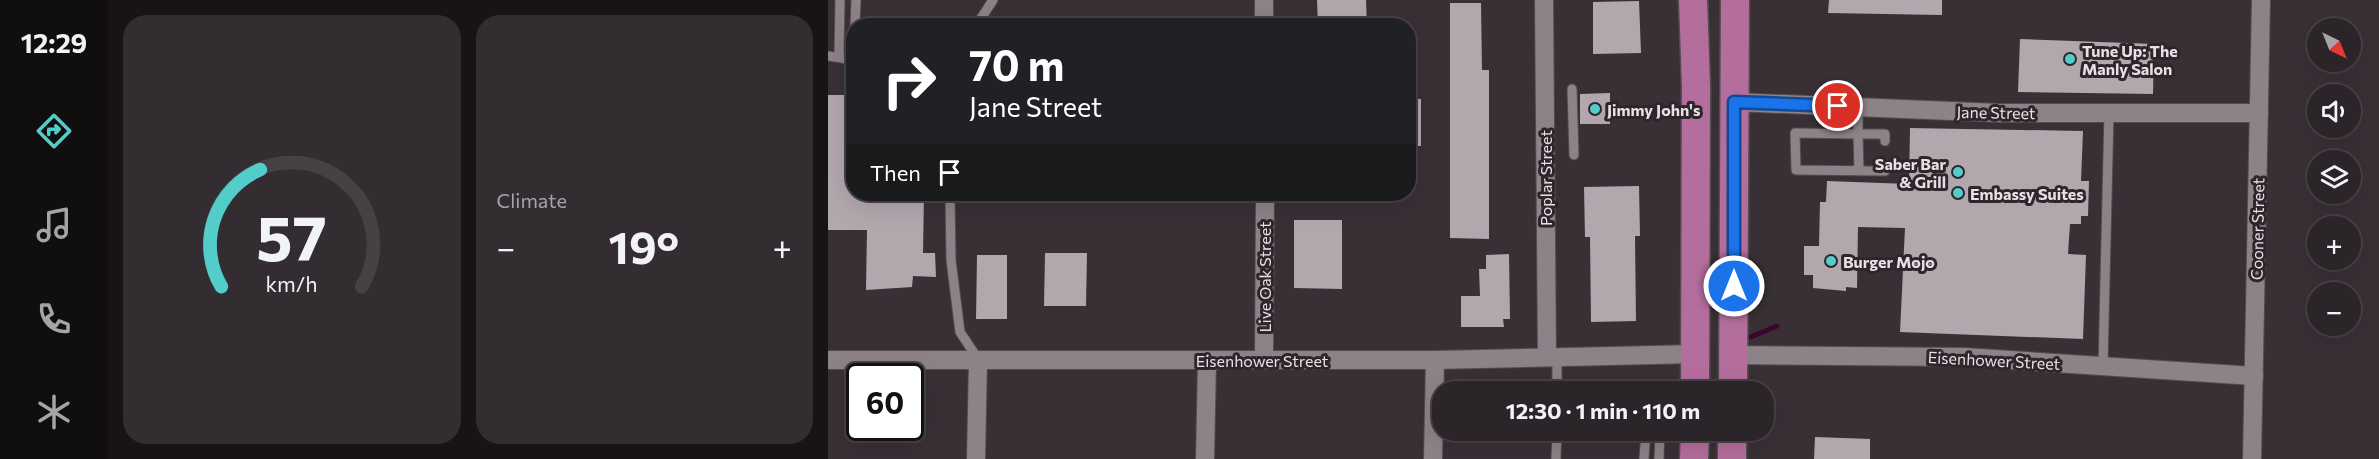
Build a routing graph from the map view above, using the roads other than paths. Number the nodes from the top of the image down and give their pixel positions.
1 (840, 0) edge
2 (855, 0) edge
3 (993, 0) edge
4 (1264, 0) edge
5 (1544, 0) edge
6 (1693, 0) edge
7 (1735, 0) edge
8 (2261, 0) edge
9 (855, 18) edge
10 (981, 18) edge
11 (1264, 18) edge
12 (828, 56) edge
13 (839, 56) junction
14 (846, 58) edge
15 (1572, 89) dead end
16 (1734, 102) junction
17 (1858, 107) junction
18 (2109, 113) junction
19 (2259, 113) junction
20 (1858, 134) junction
21 (1885, 141) dead end
22 (1574, 155) dead end
23 (1885, 164) dead end
24 (1858, 171) junction
25 (950, 201) edge
26 (1265, 201) edge
27 (1696, 354) junction
28 (1734, 355) junction
29 (1552, 356) junction
30 (828, 360) edge
31 (978, 360) junction
32 (1264, 360) junction
33 (1435, 360) junction
34 (1207, 361) junction
35 (2103, 366) junction
36 (2254, 376) junction
37 (1557, 381) edge
38 (1695, 381) edge
39 (1733, 381) edge
40 (1557, 441) edge
41 (1645, 441) edge
42 (1660, 441) edge
43 (1695, 441) edge
44 (1732, 441) edge
45 (976, 459) edge
46 (1205, 459) edge
47 (1433, 459) edge
48 (1556, 459) edge
49 (1644, 459) edge
50 (1659, 459) edge
51 (1694, 459) edge
52 (1732, 459) edge
53 (2252, 459) edge

1 - 13 lane
2 - 9 lane
3 - 10 lane
4 - 11 street
5 - 29 street, Poplar Street
6 - 27 main road
7 - 16 main road
8 - 19 street, Cooner Street
12 - 13 lane
13 - 14 lane
15 - 22 lane
16 - 17 street, Jane Street
16 - 28 main road
17 - 18 street, Jane Street
17 - 20 lane
18 - 19 street, Jane Street
18 - 35 lane
19 - 36 street, Cooner Street
20 - 21 lane
20 - 24 lane
20 - 24 lane
23 - 24 lane
25 - 31 lane
26 - 32 street, Live Oak Street
27 - 29 street, Eisenhower Street
27 - 38 main road
28 - 35 street, Eisenhower Street
28 - 39 main road
29 - 33 street, Eisenhower Street
29 - 37 lane
30 - 31 street, Eisenhower Street
31 - 34 street, Eisenhower Street
31 - 45 street
32 - 33 street, Eisenhower Street
32 - 34 street, Eisenhower Street
33 - 47 street
34 - 46 street
35 - 36 street, Eisenhower Street
36 - 53 street, Cooner Street
40 - 48 lane
41 - 49 lane
42 - 50 lane
43 - 51 main road
44 - 52 main road

